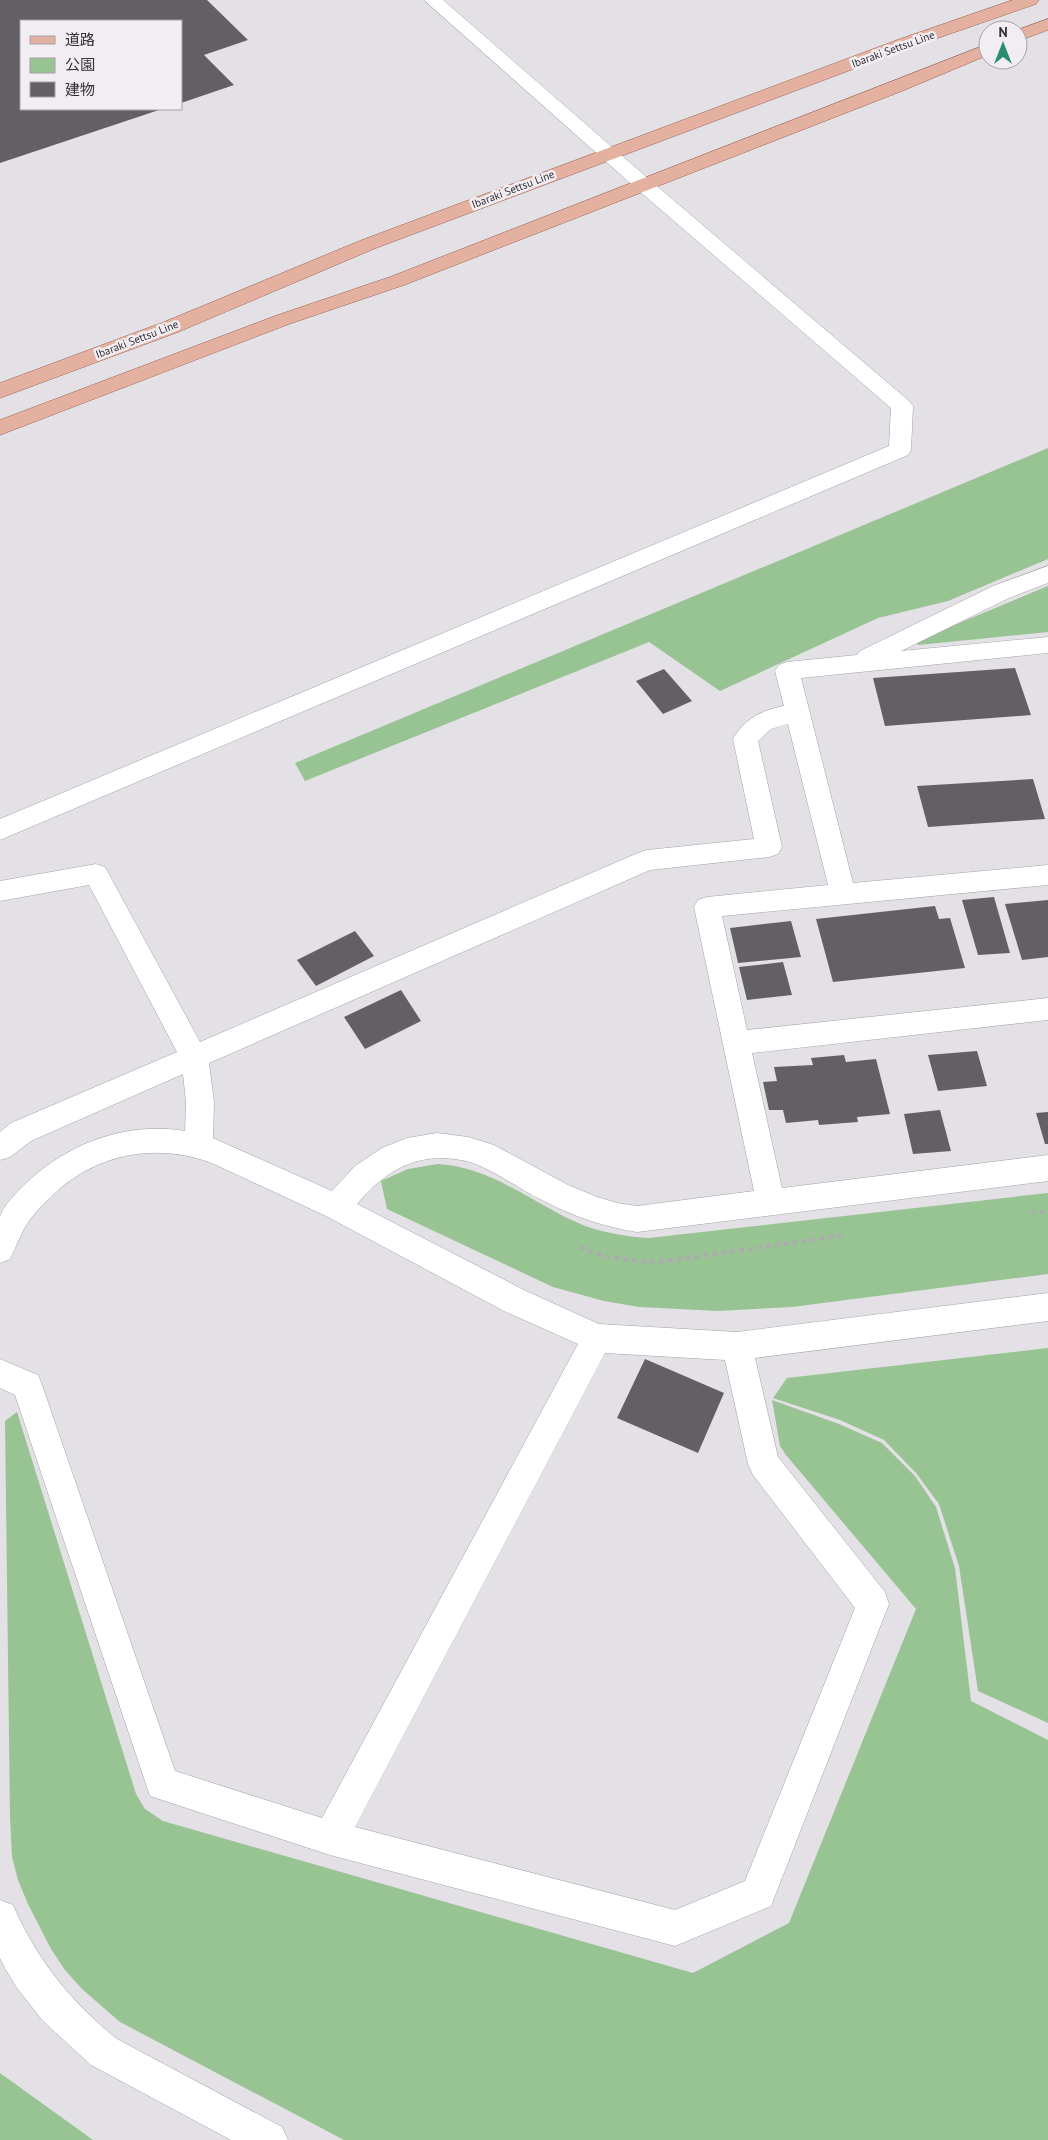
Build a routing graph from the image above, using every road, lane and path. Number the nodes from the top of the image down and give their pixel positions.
1 (433, 0) edge
2 (1030, 0) edge
3 (1048, 24) edge
4 (1028, 32) edge
5 (978, 53) edge
6 (609, 153) junction
7 (644, 185) junction
8 (0, 391) edge
9 (0, 428) edge
10 (1048, 574) edge
11 (1048, 645) edge
12 (853, 664) junction
13 (799, 714) junction
14 (0, 830) edge
15 (1048, 875) edge
16 (0, 891) edge
17 (843, 894) junction
18 (1048, 1009) edge
19 (736, 1043) junction
20 (194, 1058) junction
21 (198, 1145) junction
22 (0, 1148) edge
23 (1048, 1168) edge
24 (770, 1202) junction
25 (336, 1207) junction
26 (0, 1250) edge
27 (1048, 1307) edge
28 (598, 1338) junction
29 (737, 1346) junction
30 (0, 1373) edge
31 (330, 1838) junction
32 (0, 1918) edge
33 (269, 2140) edge

1 - 6 street
2 - 6 main road, Ibaraki Settsu Line
3 - 4 main road
5 - 7 main road
6 - 7 street
6 - 8 main road, Ibaraki Settsu Line
7 - 9 main road
7 - 14 street
10 - 12 street
11 - 12 street
12 - 13 street
13 - 17 street
13 - 20 street
15 - 17 street
16 - 20 street
17 - 19 street
18 - 19 street
19 - 24 street
20 - 21 street
20 - 22 street
21 - 25 street
21 - 26 street
23 - 24 street
24 - 25 street
25 - 28 street
27 - 29 street
28 - 29 street
28 - 31 street
29 - 31 street
30 - 31 street
32 - 33 street

